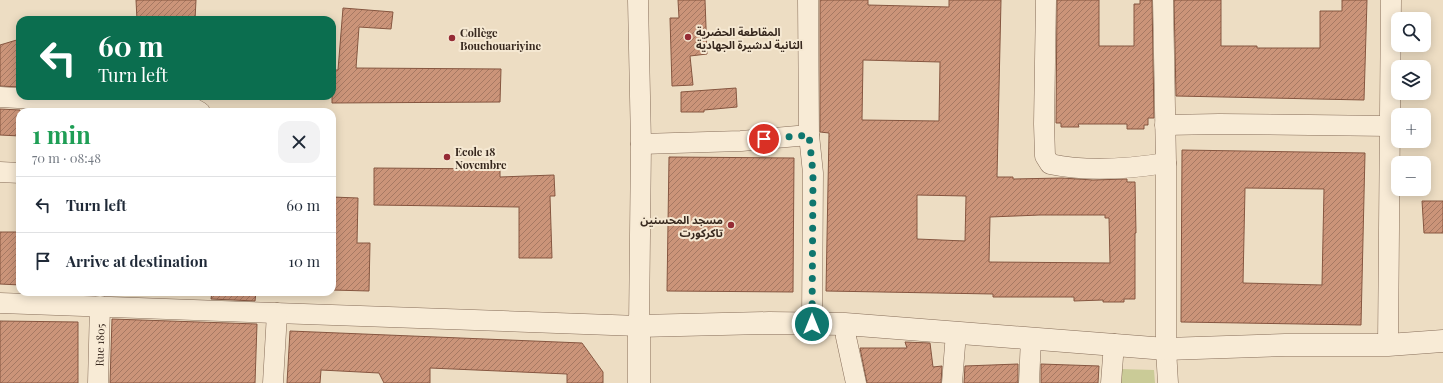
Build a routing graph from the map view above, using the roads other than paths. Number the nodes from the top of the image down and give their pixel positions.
1 (638, 0) edge
2 (808, 0) edge
3 (1046, 0) edge
4 (1163, 0) edge
5 (1391, 0) edge
6 (0, 97) edge
7 (16, 98) edge
8 (53, 100) edge
9 (193, 108) edge
10 (1165, 125) junction
11 (1389, 126) junction
12 (809, 135) junction
13 (641, 144) junction
14 (1166, 163) junction
15 (0, 172) edge
16 (16, 173) edge
17 (204, 301) edge
18 (0, 303) edge
19 (100, 306) junction
20 (276, 313) junction
21 (812, 324) junction
22 (845, 324) junction
23 (639, 326) junction
24 (956, 333) junction
25 (1031, 338) junction
26 (1443, 341) edge
27 (1114, 344) junction
28 (1388, 345) junction
29 (1166, 349) junction
30 (98, 383) edge
31 (273, 383) edge
32 (639, 383) edge
33 (856, 383) edge
34 (952, 383) edge
35 (1029, 383) edge
36 (1111, 383) edge
37 (1168, 383) edge

1 - 13 street
2 - 12 street
3 - 14 street
4 - 10 street
5 - 11 street
6 - 7 street
8 - 9 street
10 - 11 street
10 - 14 street
11 - 28 street
12 - 13 street
12 - 21 street
13 - 23 street
14 - 29 street
15 - 16 street
17 - 19 street
17 - 20 street
18 - 19 street
19 - 30 street, Rue 1805
20 - 23 street
20 - 31 street
21 - 22 street
21 - 23 street
22 - 24 street
22 - 33 street
23 - 32 street
24 - 25 street
24 - 34 street
25 - 27 street
25 - 35 street
26 - 28 street
27 - 29 street
27 - 36 street
28 - 29 street
29 - 37 street

